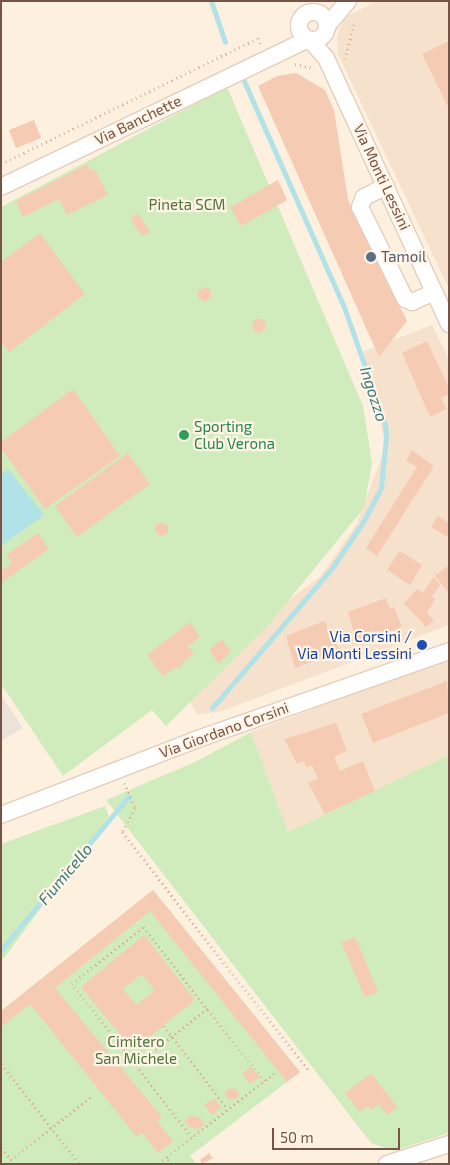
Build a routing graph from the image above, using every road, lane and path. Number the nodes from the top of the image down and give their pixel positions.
1 (311, 22) edge
2 (386, 186) junction
3 (1, 187) edge
4 (434, 292) junction
5 (449, 324) edge
6 (449, 651) edge
7 (118, 768) junction
8 (1, 815) edge
9 (208, 1008) junction
10 (163, 1026) dead end
11 (171, 1037) junction
12 (1, 1064) edge
13 (136, 1065) junction
14 (309, 1071) dead end
15 (274, 1073) dead end
16 (264, 1081) junction
17 (92, 1096) dead end
18 (228, 1109) junction
19 (52, 1128) junction
20 (192, 1137) junction
21 (449, 1144) edge
22 (1, 1148) edge
23 (167, 1158) junction
24 (11, 1160) junction
25 (14, 1164) edge
26 (80, 1164) edge
27 (159, 1164) edge
28 (172, 1164) edge
29 (388, 1164) edge

1 - 2 street, Via Monti Lessini
1 - 3 street, Via Banchette
2 - 4 street, Via Monti Lessini
2 - 4 street
4 - 5 street, Via Monti Lessini
6 - 7 street, Via Giordano Corsini
7 - 8 street, Via Giordano Corsini
7 - 14 path
9 - 11 path
9 - 13 path
9 - 16 path
10 - 11 path
11 - 13 path
11 - 18 path
12 - 19 path
13 - 20 path
15 - 16 path
16 - 18 path
17 - 19 path
18 - 20 path
19 - 24 path
19 - 26 path
20 - 23 path
21 - 29 street
22 - 24 path
23 - 27 path
23 - 28 path
24 - 25 path

